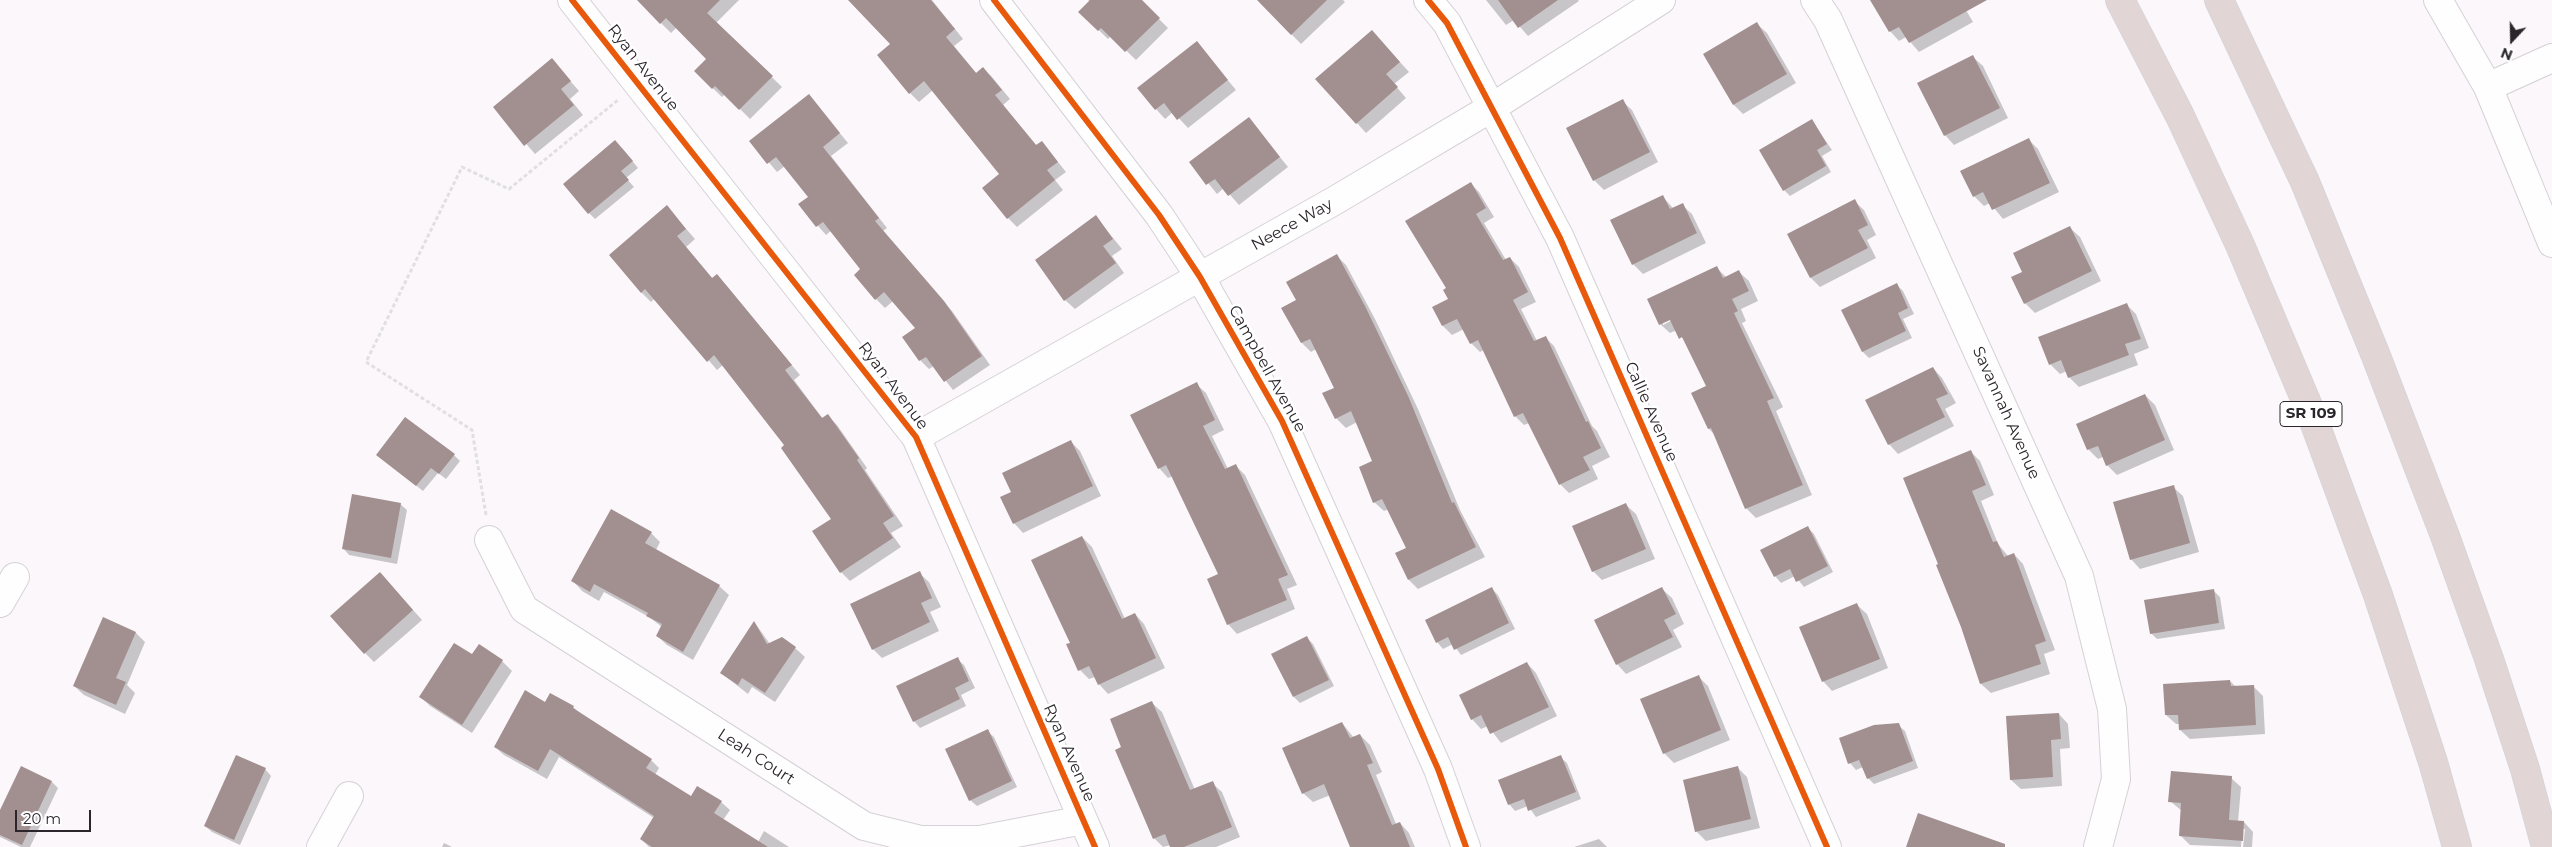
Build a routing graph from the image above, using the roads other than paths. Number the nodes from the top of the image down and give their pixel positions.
1 (572, 0) edge
2 (994, 0) edge
3 (1428, 0) edge
4 (1661, 0) edge
5 (1815, 0) edge
6 (2120, 0) edge
7 (2219, 0) edge
8 (2438, 0) edge
9 (2552, 58) edge
10 (2488, 87) junction
11 (1492, 108) junction
12 (2552, 244) edge
13 (1200, 277) junction
14 (916, 437) junction
15 (490, 540) road end
16 (15, 577) dead end
17 (0, 604) edge
18 (349, 796) dead end
19 (1083, 820) junction
20 (321, 847) edge
21 (1095, 847) edge
22 (1466, 847) edge
23 (1827, 847) edge
24 (2098, 847) edge
25 (2457, 847) edge
26 (2546, 847) edge

1 - 14 street, Ryan Avenue
2 - 13 street, Campbell Avenue
3 - 11 street, Callie Avenue
4 - 11 street, Neece Way
5 - 24 street, Savannah Avenue
6 - 25 highway, SR 109
7 - 26 highway
8 - 10 street
9 - 10 street
10 - 12 street
11 - 13 street, Neece Way
11 - 23 street, Callie Avenue
13 - 14 street, Neece Way
13 - 22 street, Campbell Avenue
14 - 19 street, Ryan Avenue
15 - 19 street, Leah Court
16 - 17 street
18 - 20 street
19 - 21 street, Ryan Avenue

